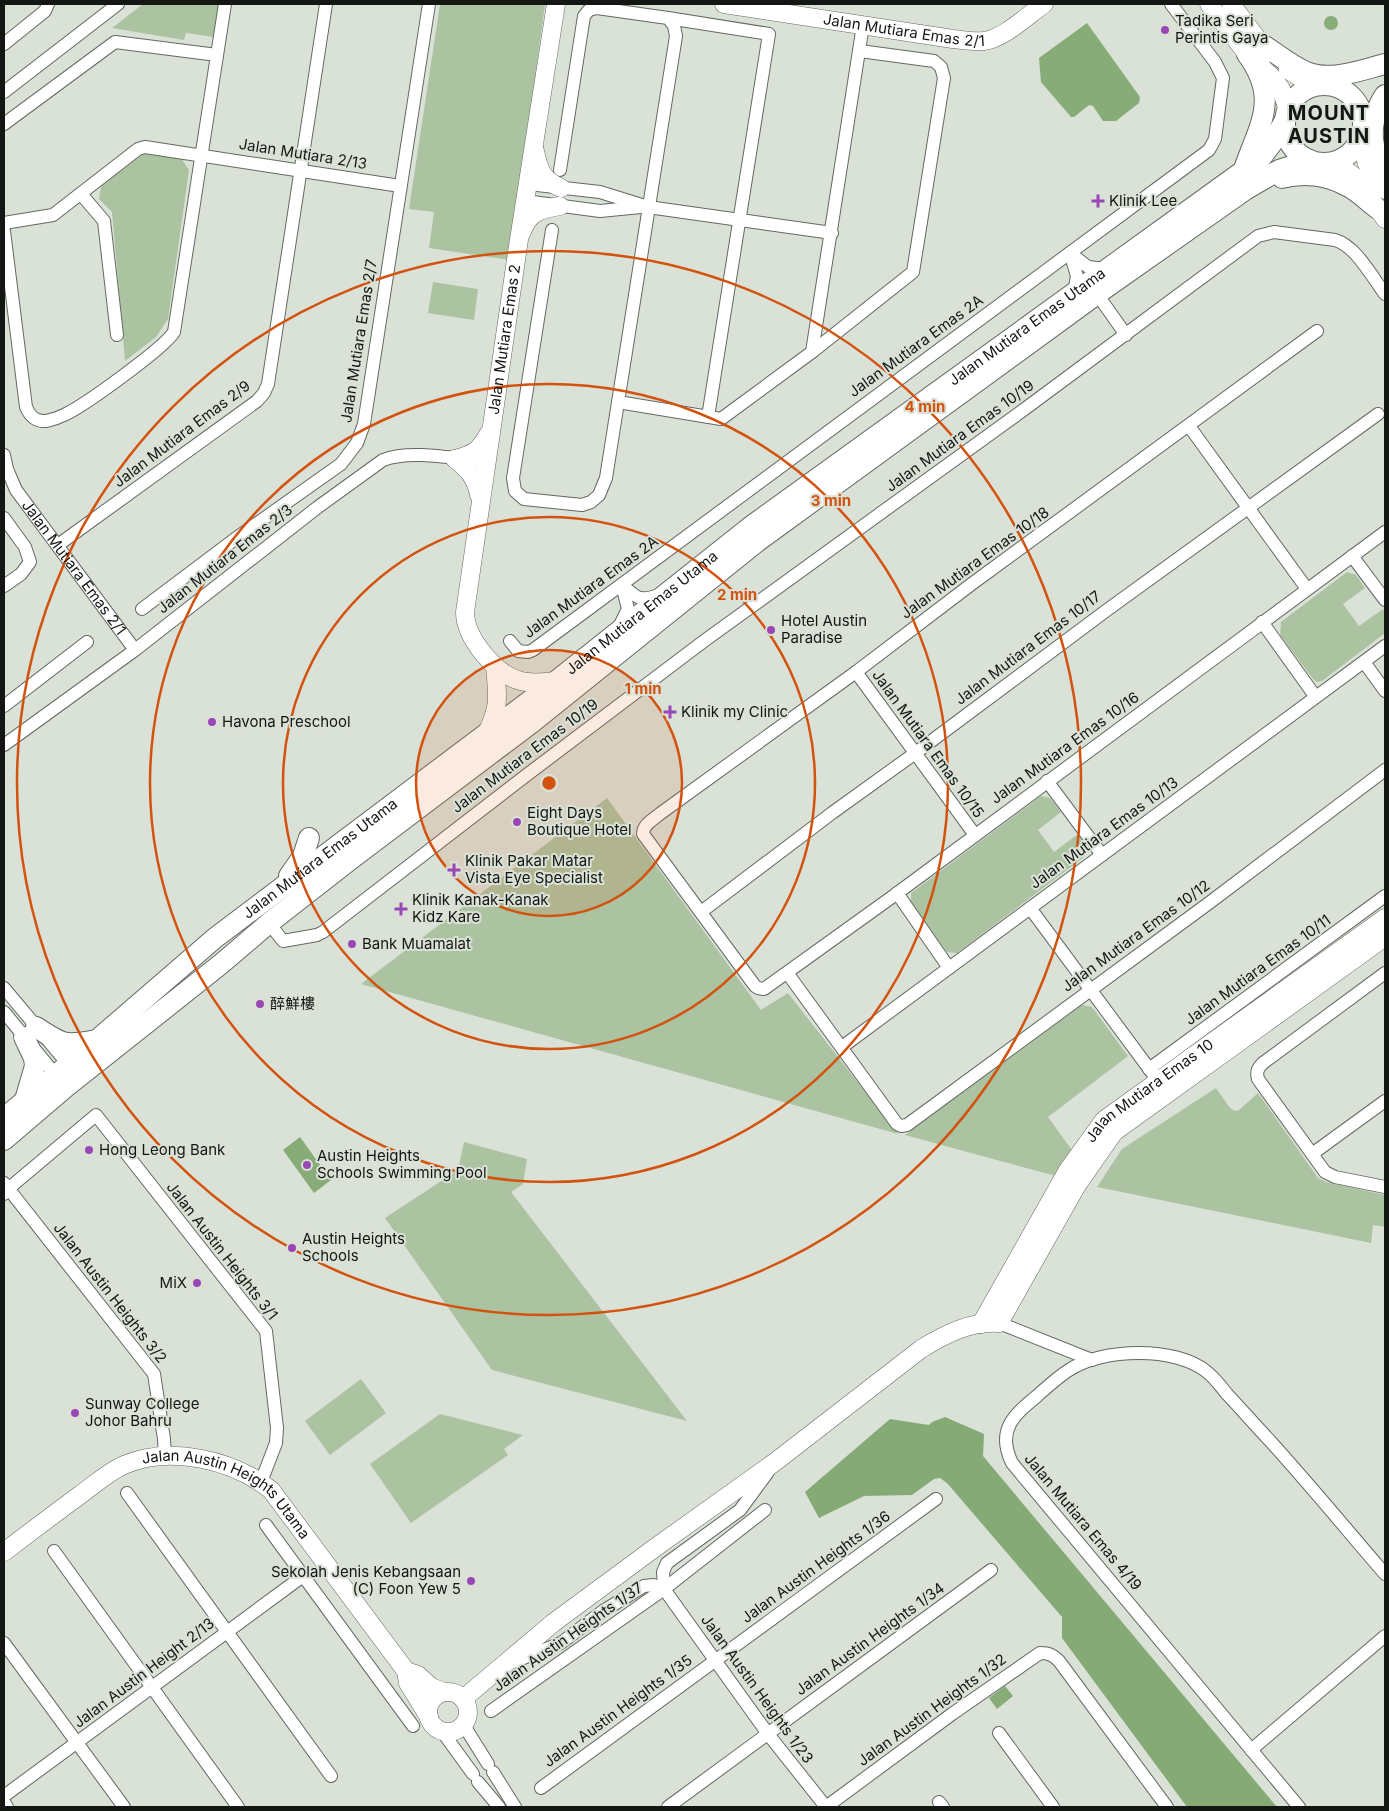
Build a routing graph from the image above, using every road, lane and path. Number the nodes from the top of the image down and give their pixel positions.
1 (48, 4) edge
2 (118, 4) edge
3 (225, 4) edge
4 (326, 4) edge
5 (429, 4) edge
6 (551, 4) edge
7 (556, 4) edge
8 (570, 4) edge
9 (724, 4) edge
10 (1044, 4) edge
11 (1171, 4) edge
12 (1209, 4) edge
13 (1230, 4) edge
14 (668, 18) junction
15 (553, 25) junction
16 (863, 25) junction
17 (4, 44) edge
18 (1254, 48) junction
19 (860, 51) junction
20 (217, 55) junction
21 (1385, 65) edge
22 (1321, 86) junction
23 (4, 92) edge
24 (1385, 94) edge
25 (1287, 115) junction
26 (1362, 119) junction
27 (4, 124) edge
28 (536, 133) junction
29 (1360, 139) junction
30 (202, 154) junction
31 (1310, 160) junction
32 (1330, 162) junction
33 (301, 170) junction
34 (1385, 175) edge
35 (561, 179) junction
36 (1248, 179) junction
37 (528, 184) junction
38 (400, 186) junction
39 (1385, 190) edge
40 (81, 194) junction
41 (525, 201) junction
42 (560, 206) junction
43 (648, 207) junction
44 (1382, 214) edge
45 (740, 220) junction
46 (4, 223) edge
47 (552, 230) dead end
48 (4, 232) edge
49 (832, 233) junction
50 (518, 246) junction
51 (1070, 253) junction
52 (1106, 269) junction
53 (1074, 293) junction
54 (1097, 294) junction
55 (1385, 294) edge
56 (1318, 331) dead end
57 (1126, 334) junction
58 (117, 335) dead end
59 (812, 352) junction
60 (618, 402) junction
61 (1378, 414) dead end
62 (708, 417) junction
63 (1189, 426) junction
64 (490, 430) junction
65 (4, 456) edge
66 (455, 459) junction
67 (486, 462) junction
68 (480, 500) junction
69 (1248, 507) junction
70 (4, 518) edge
71 (1385, 532) edge
72 (58, 545) junction
73 (1352, 556) junction
74 (622, 585) junction
75 (4, 586) edge
76 (1307, 589) junction
77 (670, 591) junction
78 (1385, 600) edge
79 (142, 609) dead end
80 (1262, 622) junction
81 (614, 635) junction
82 (510, 641) dead end
83 (87, 642) dead end
84 (1385, 646) edge
85 (136, 650) junction
86 (1364, 662) junction
87 (495, 668) junction
88 (856, 672) junction
89 (556, 681) junction
90 (1385, 691) edge
91 (1315, 696) junction
92 (4, 706) edge
93 (486, 735) junction
94 (4, 745) edge
95 (914, 754) junction
96 (1385, 770) edge
97 (1047, 781) junction
98 (974, 835) junction
99 (309, 838) dead end
100 (1102, 855) junction
101 (323, 857) junction
102 (352, 859) junction
103 (277, 891) junction
104 (897, 893) junction
105 (1385, 896) edge
106 (1030, 908) junction
107 (701, 912) junction
108 (1385, 918) edge
109 (269, 923) junction
110 (1385, 937) edge
111 (949, 968) junction
112 (1385, 973) edge
113 (788, 974) junction
114 (4, 988) edge
115 (1090, 991) junction
116 (4, 1012) edge
117 (30, 1032) junction
118 (98, 1040) junction
119 (842, 1047) junction
120 (1173, 1071) junction
121 (67, 1076) junction
122 (1158, 1082) junction
123 (25, 1100) junction
124 (1385, 1101) edge
125 (4, 1118) edge
126 (4, 1140) edge
127 (1312, 1154) junction
128 (1385, 1187) edge
129 (5, 1188) edge
130 (999, 1323) junction
131 (981, 1324) junction
132 (1092, 1360) junction
133 (165, 1457) junction
134 (775, 1462) junction
135 (261, 1482) junction
136 (127, 1493) dead end
137 (936, 1499) dead end
138 (765, 1510) dead end
139 (266, 1525) dead end
140 (54, 1551) dead end
141 (4, 1552) edge
142 (991, 1570) dead end
143 (1385, 1574) edge
144 (303, 1576) junction
145 (664, 1589) junction
146 (226, 1632) junction
147 (1385, 1636) edge
148 (4, 1643) edge
149 (715, 1661) junction
150 (502, 1667) junction
151 (406, 1671) junction
152 (152, 1687) junction
153 (444, 1692) junction
154 (463, 1699) junction
155 (491, 1711) dead end
156 (429, 1717) junction
157 (463, 1724) junction
158 (413, 1726) dead end
159 (442, 1730) junction
160 (768, 1734) junction
161 (999, 1734) dead end
162 (77, 1742) junction
163 (1251, 1750) junction
164 (331, 1776) dead end
165 (541, 1788) dead end
166 (4, 1796) edge
167 (4, 1802) edge
168 (7, 1807) edge
169 (124, 1807) edge
170 (238, 1807) edge
171 (498, 1807) edge
172 (515, 1807) edge
173 (668, 1807) edge
174 (826, 1807) edge
175 (1053, 1807) edge
176 (1167, 1807) edge
177 (1299, 1807) edge

1 - 17 street
2 - 23 street
3 - 20 street
4 - 33 street, Jalan Mutiara Emas 2/9
5 - 38 street, Jalan Mutiara Emas 2/7
6 - 15 street
7 - 15 street, Jalan Mutiara Emas 2
8 - 15 street
9 - 16 street, Jalan Mutiara Emas 2/1
10 - 16 street, Jalan Mutiara Emas 2/1
11 - 51 street, Jalan Mutiara Emas 2A
12 - 18 street
13 - 18 street
14 - 35 street
14 - 43 street
14 - 45 street
15 - 28 street, Jalan Mutiara Emas 2
16 - 19 street
18 - 21 main road
18 - 22 street
18 - 25 street
18 - 36 main road
19 - 49 street
19 - 59 street
20 - 27 street
20 - 30 street
21 - 22 main road
22 - 25 main road
22 - 26 main road
24 - 26 main road
24 - 34 main road
25 - 31 main road
25 - 36 main road, Jalan Mutiara Emas Utama
26 - 29 main road
28 - 35 street
28 - 37 street, Jalan Mutiara Emas 2
29 - 32 main road
29 - 39 street
30 - 33 street, Jalan Mutiara 2/13
30 - 40 street, Jalan Mutiara 2/13
30 - 48 street
31 - 32 main road
31 - 36 main road
32 - 44 street
33 - 38 street, Jalan Mutiara 2/13
33 - 72 street, Jalan Mutiara Emas 2/9
35 - 37 street
35 - 43 street
36 - 44 main road
36 - 52 main road, Jalan Mutiara Emas Utama
36 - 54 main road, Jalan Mutiara Emas Utama
37 - 41 street, Jalan Mutiara Emas 2
38 - 79 street, Jalan Mutiara Emas 2/7
40 - 46 street, Jalan Mutiara 2/13
40 - 58 street
41 - 42 street
41 - 50 street, Jalan Mutiara Emas 2
42 - 43 street
42 - 50 street
43 - 45 street
43 - 60 street
45 - 49 street
45 - 62 street
47 - 60 street
49 - 59 street
50 - 64 street, Jalan Mutiara Emas 2
51 - 52 street
51 - 53 street
51 - 74 street, Jalan Mutiara Emas 2A
52 - 53 main road, Jalan Mutiara Emas Utama
53 - 77 main road, Jalan Mutiara Emas Utama
54 - 57 street
54 - 102 main road, Jalan Mutiara Emas Utama
55 - 57 street, Jalan Mutiara Emas 10/19
56 - 63 street, Jalan Mutiara Emas 10/18
57 - 109 street, Jalan Mutiara Emas 10/19
59 - 62 street
60 - 62 street
61 - 69 street, Jalan Mutiara Emas 10/17
63 - 69 street
63 - 88 street, Jalan Mutiara Emas 10/18
64 - 66 street
64 - 67 street, Jalan Mutiara Emas 2
65 - 72 street, Jalan Mutiara Emas 2/1
66 - 67 street, Jalan Mutiara Emas 2/3
66 - 68 street
66 - 85 street, Jalan Mutiara Emas 2/3
67 - 68 street, Jalan Mutiara Emas 2
68 - 87 street, Jalan Mutiara Emas 2
69 - 76 street
69 - 95 street, Jalan Mutiara Emas 10/17
70 - 75 street
71 - 73 street, Jalan Mutiara Emas 10/16
72 - 85 street, Jalan Mutiara Emas 2/1
73 - 76 street, Jalan Mutiara Emas 10/16
73 - 78 street
74 - 77 street
74 - 81 street
74 - 82 street, Jalan Mutiara Emas 2A
76 - 80 street, Jalan Mutiara Emas 10/16
77 - 81 main road, Jalan Mutiara Emas Utama
80 - 91 street
80 - 97 street, Jalan Mutiara Emas 10/16
81 - 89 main road, Jalan Mutiara Emas Utama
83 - 92 street
84 - 86 street, Jalan Mutiara Emas 10/13
85 - 94 street, Jalan Mutiara Emas 2/3
86 - 90 street
86 - 91 street, Jalan Mutiara Emas 10/13
87 - 89 street, Jalan Mutiara Emas 2
87 - 93 street, Jalan Mutiara Emas 2
88 - 95 street, Jalan Mutiara Emas 10/15
88 - 107 street, Jalan Mutiara Emas 10/18
89 - 93 main road, Jalan Mutiara Emas Utama
91 - 100 street, Jalan Mutiara Emas 10/13
93 - 101 main road, Jalan Mutiara Emas Utama
95 - 98 street, Jalan Mutiara Emas 10/15
95 - 107 street, Jalan Mutiara Emas 10/17
96 - 115 street, Jalan Mutiara Emas 10/12
97 - 98 street, Jalan Mutiara Emas 10/16
97 - 100 street
98 - 104 street, Jalan Mutiara Emas 10/16
99 - 103 main road
100 - 106 street, Jalan Mutiara Emas 10/13
101 - 102 main road
101 - 103 main road, Jalan Mutiara Emas Utama
102 - 109 main road, Jalan Mutiara Emas Utama
103 - 118 main road, Jalan Mutiara Emas Utama
104 - 111 street
104 - 113 street, Jalan Mutiara Emas 10/16
105 - 120 street, Jalan Mutiara Emas 10/11
106 - 111 street, Jalan Mutiara Emas 10/13
106 - 115 street
107 - 113 street, Jalan Mutiara Emas 10/16
108 - 120 street, Jalan Mutiara Emas 10
109 - 121 main road, Jalan Mutiara Emas Utama
110 - 120 street, Jalan Mutiara Emas 10
111 - 119 street, Jalan Mutiara Emas 10/13
112 - 127 street
113 - 119 street
114 - 117 street
115 - 119 street, Jalan Mutiara Emas 10/12
115 - 122 street
116 - 117 street
117 - 118 main road
117 - 121 street
117 - 123 main road
118 - 121 main road, Jalan Mutiara Emas Utama
120 - 122 street, Jalan Mutiara Emas 10
121 - 123 main road, Jalan Mutiara Emas Utama
121 - 126 main road, Jalan Mutiara Emas Utama
122 - 130 street, Jalan Mutiara Emas 10
122 - 131 street, Jalan Mutiara Emas 10
123 - 125 main road, Jalan Mutiara Emas Utama
124 - 127 street
127 - 128 street
129 - 133 street, Jalan Austin Heights 3/2
129 - 135 street, Jalan Austin Heights 3/1
130 - 131 street
130 - 132 street
131 - 134 street
132 - 143 street, Jalan Mutiara Emas 4/19
132 - 163 street, Jalan Mutiara Emas 4/19
133 - 135 street, Jalan Austin Heights Utama
133 - 141 street, Jalan Austin Heights Utama
134 - 145 street
134 - 150 street
135 - 151 street, Jalan Austin Heights Utama
136 - 146 street
137 - 149 street, Jalan Austin Heights 1/36
138 - 145 street, Jalan Austin Heights 1/37
139 - 144 street
140 - 152 street
142 - 160 street, Jalan Austin Heights 1/34
144 - 146 street, Jalan Austin Height 2/13
144 - 158 street
145 - 149 street, Jalan Austin Heights 1/23
145 - 150 street
145 - 155 street, Jalan Austin Heights 1/37
146 - 152 street, Jalan Austin Height 2/13
146 - 164 street
147 - 163 street
148 - 162 street
149 - 160 street, Jalan Austin Heights 1/23
149 - 165 street, Jalan Austin Heights 1/35
150 - 154 street
151 - 153 street, Jalan Austin Heights Utama
151 - 156 street, Jalan Austin Heights Utama
152 - 162 street, Jalan Austin Height 2/13
152 - 170 street
153 - 154 street
153 - 156 street
154 - 157 street
156 - 159 street
157 - 159 street
157 - 172 street
159 - 171 street
160 - 173 street, Jalan Austin Heights 1/34
160 - 174 street, Jalan Austin Heights 1/23
161 - 175 street
162 - 166 street, Jalan Austin Height 2/13
162 - 169 street
163 - 177 street, Jalan Mutiara Emas 4/19
167 - 168 street
174 - 176 street, Jalan Austin Heights 1/32

